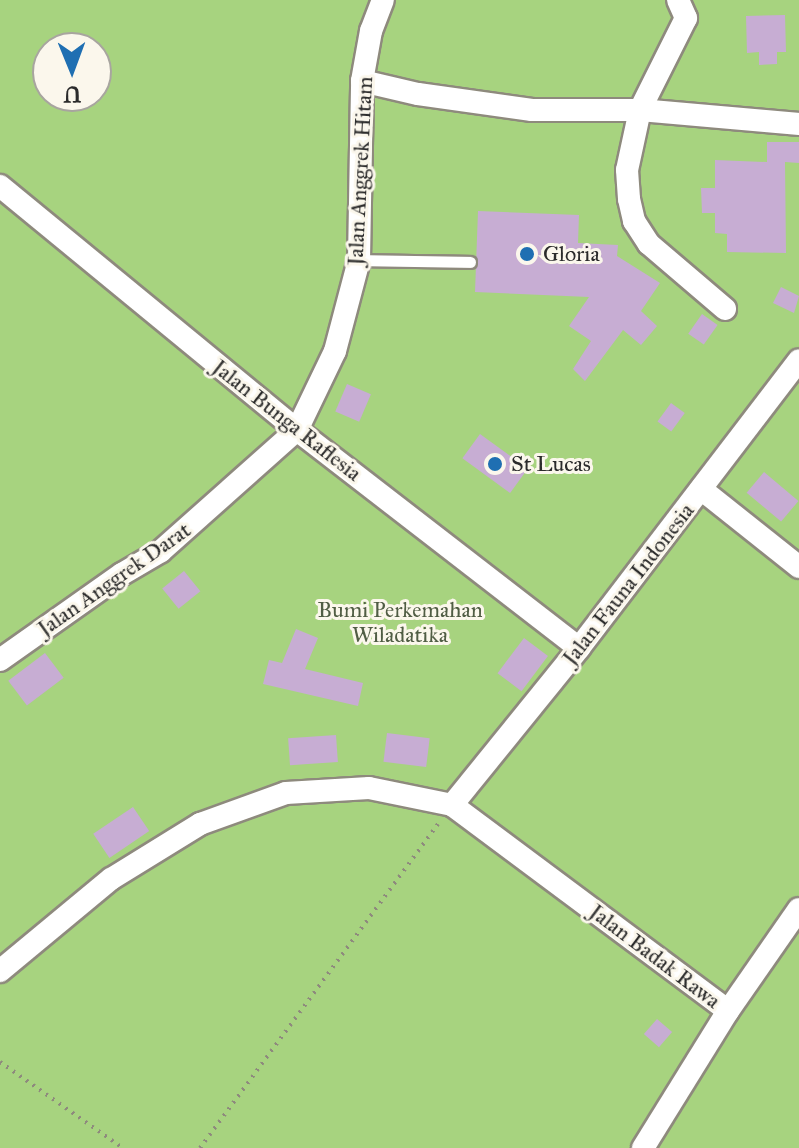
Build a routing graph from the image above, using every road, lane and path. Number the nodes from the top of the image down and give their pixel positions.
1 (383, 0) edge
2 (678, 0) edge
3 (362, 81) junction
4 (640, 110) junction
5 (799, 124) edge
6 (0, 186) edge
7 (359, 260) junction
8 (470, 262) dead end
9 (725, 309) dead end
10 (799, 360) edge
11 (297, 430) junction
12 (701, 489) junction
13 (799, 567) edge
14 (579, 648) junction
15 (0, 660) edge
16 (452, 805) junction
17 (799, 909) edge
18 (0, 971) edge
19 (728, 1011) junction
20 (0, 1062) edge
21 (123, 1148) edge
22 (200, 1148) edge
23 (643, 1148) edge

1 - 3 street, Jalan Anggrek Hitam
2 - 4 street
3 - 4 street
3 - 7 street, Jalan Anggrek Hitam
4 - 5 street
4 - 9 street
6 - 11 street, Jalan Bunga Raflesia
7 - 8 lane
7 - 11 street, Jalan Anggrek Hitam
10 - 12 street, Jalan Fauna Indonesia
11 - 14 street, Jalan Bunga Raflesia
11 - 15 street, Jalan Anggrek Darat
12 - 13 street
12 - 14 street, Jalan Fauna Indonesia
14 - 16 street, Jalan Fauna Indonesia
16 - 18 street
16 - 19 street, Jalan Badak Rawa
16 - 22 path
17 - 19 street
19 - 23 street, Jalan Badak Rawa
20 - 21 path

